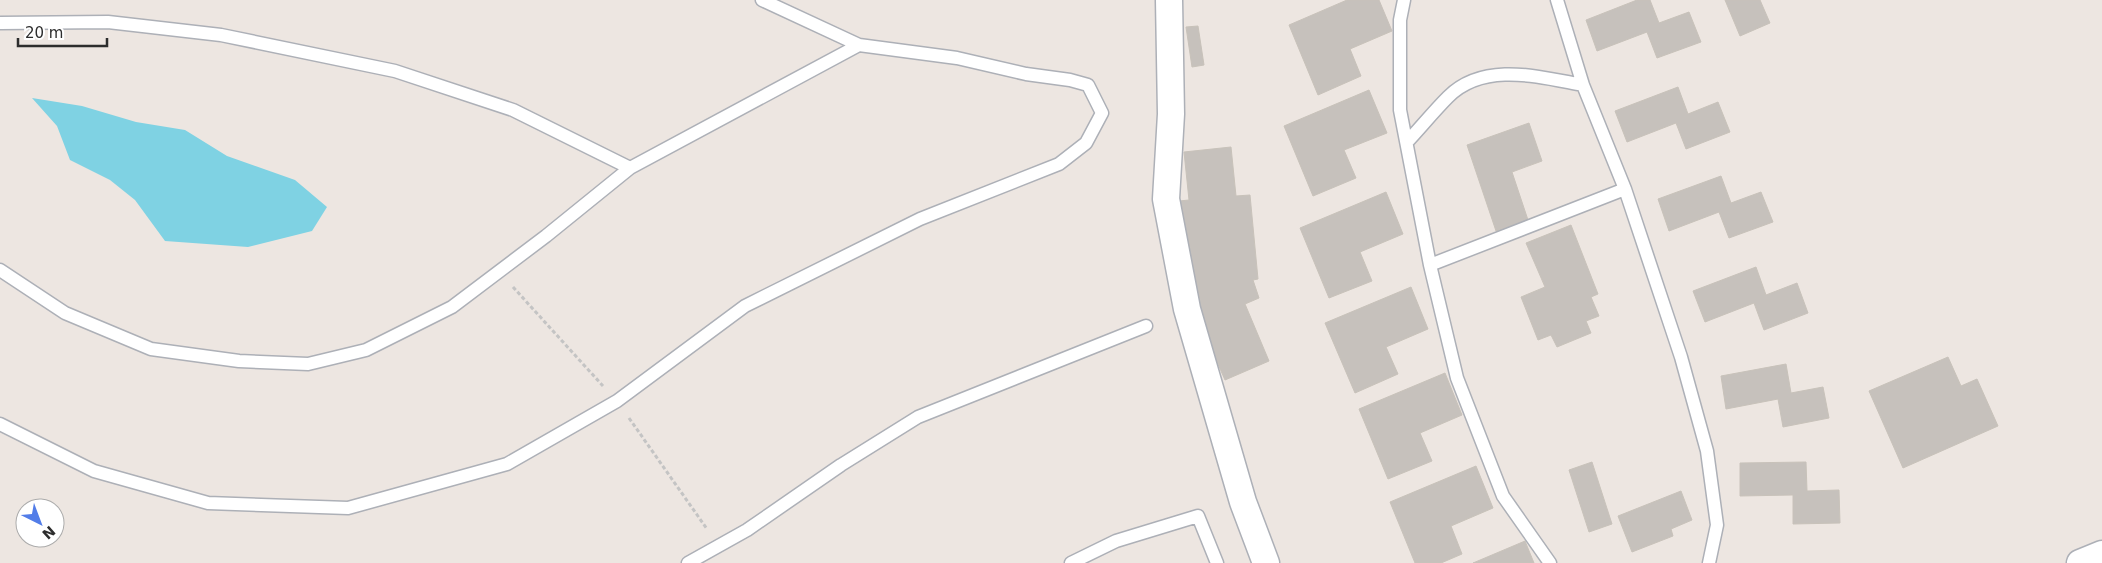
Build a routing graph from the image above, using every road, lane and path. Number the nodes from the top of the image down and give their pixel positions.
1 (762, 0) edge
2 (1169, 0) edge
3 (1404, 0) edge
4 (1557, 0) edge
5 (0, 23) edge
6 (859, 46) junction
7 (1583, 85) junction
8 (1408, 142) junction
9 (630, 168) junction
10 (1626, 189) junction
11 (1430, 265) junction
12 (0, 270) edge
13 (1146, 326) dead end
14 (0, 424) edge
15 (2102, 554) edge
16 (688, 563) edge
17 (1071, 563) edge
18 (1217, 563) edge
19 (1266, 563) edge
20 (1550, 563) edge
21 (1709, 563) edge
22 (2080, 563) edge

1 - 6 lane
2 - 19 street
3 - 8 lane
4 - 7 lane
5 - 9 lane
6 - 9 lane
6 - 14 lane
7 - 8 lane
7 - 10 lane
8 - 11 lane
9 - 12 lane
10 - 11 lane
10 - 21 lane
11 - 20 lane
13 - 16 lane
15 - 22 street
17 - 18 lane

